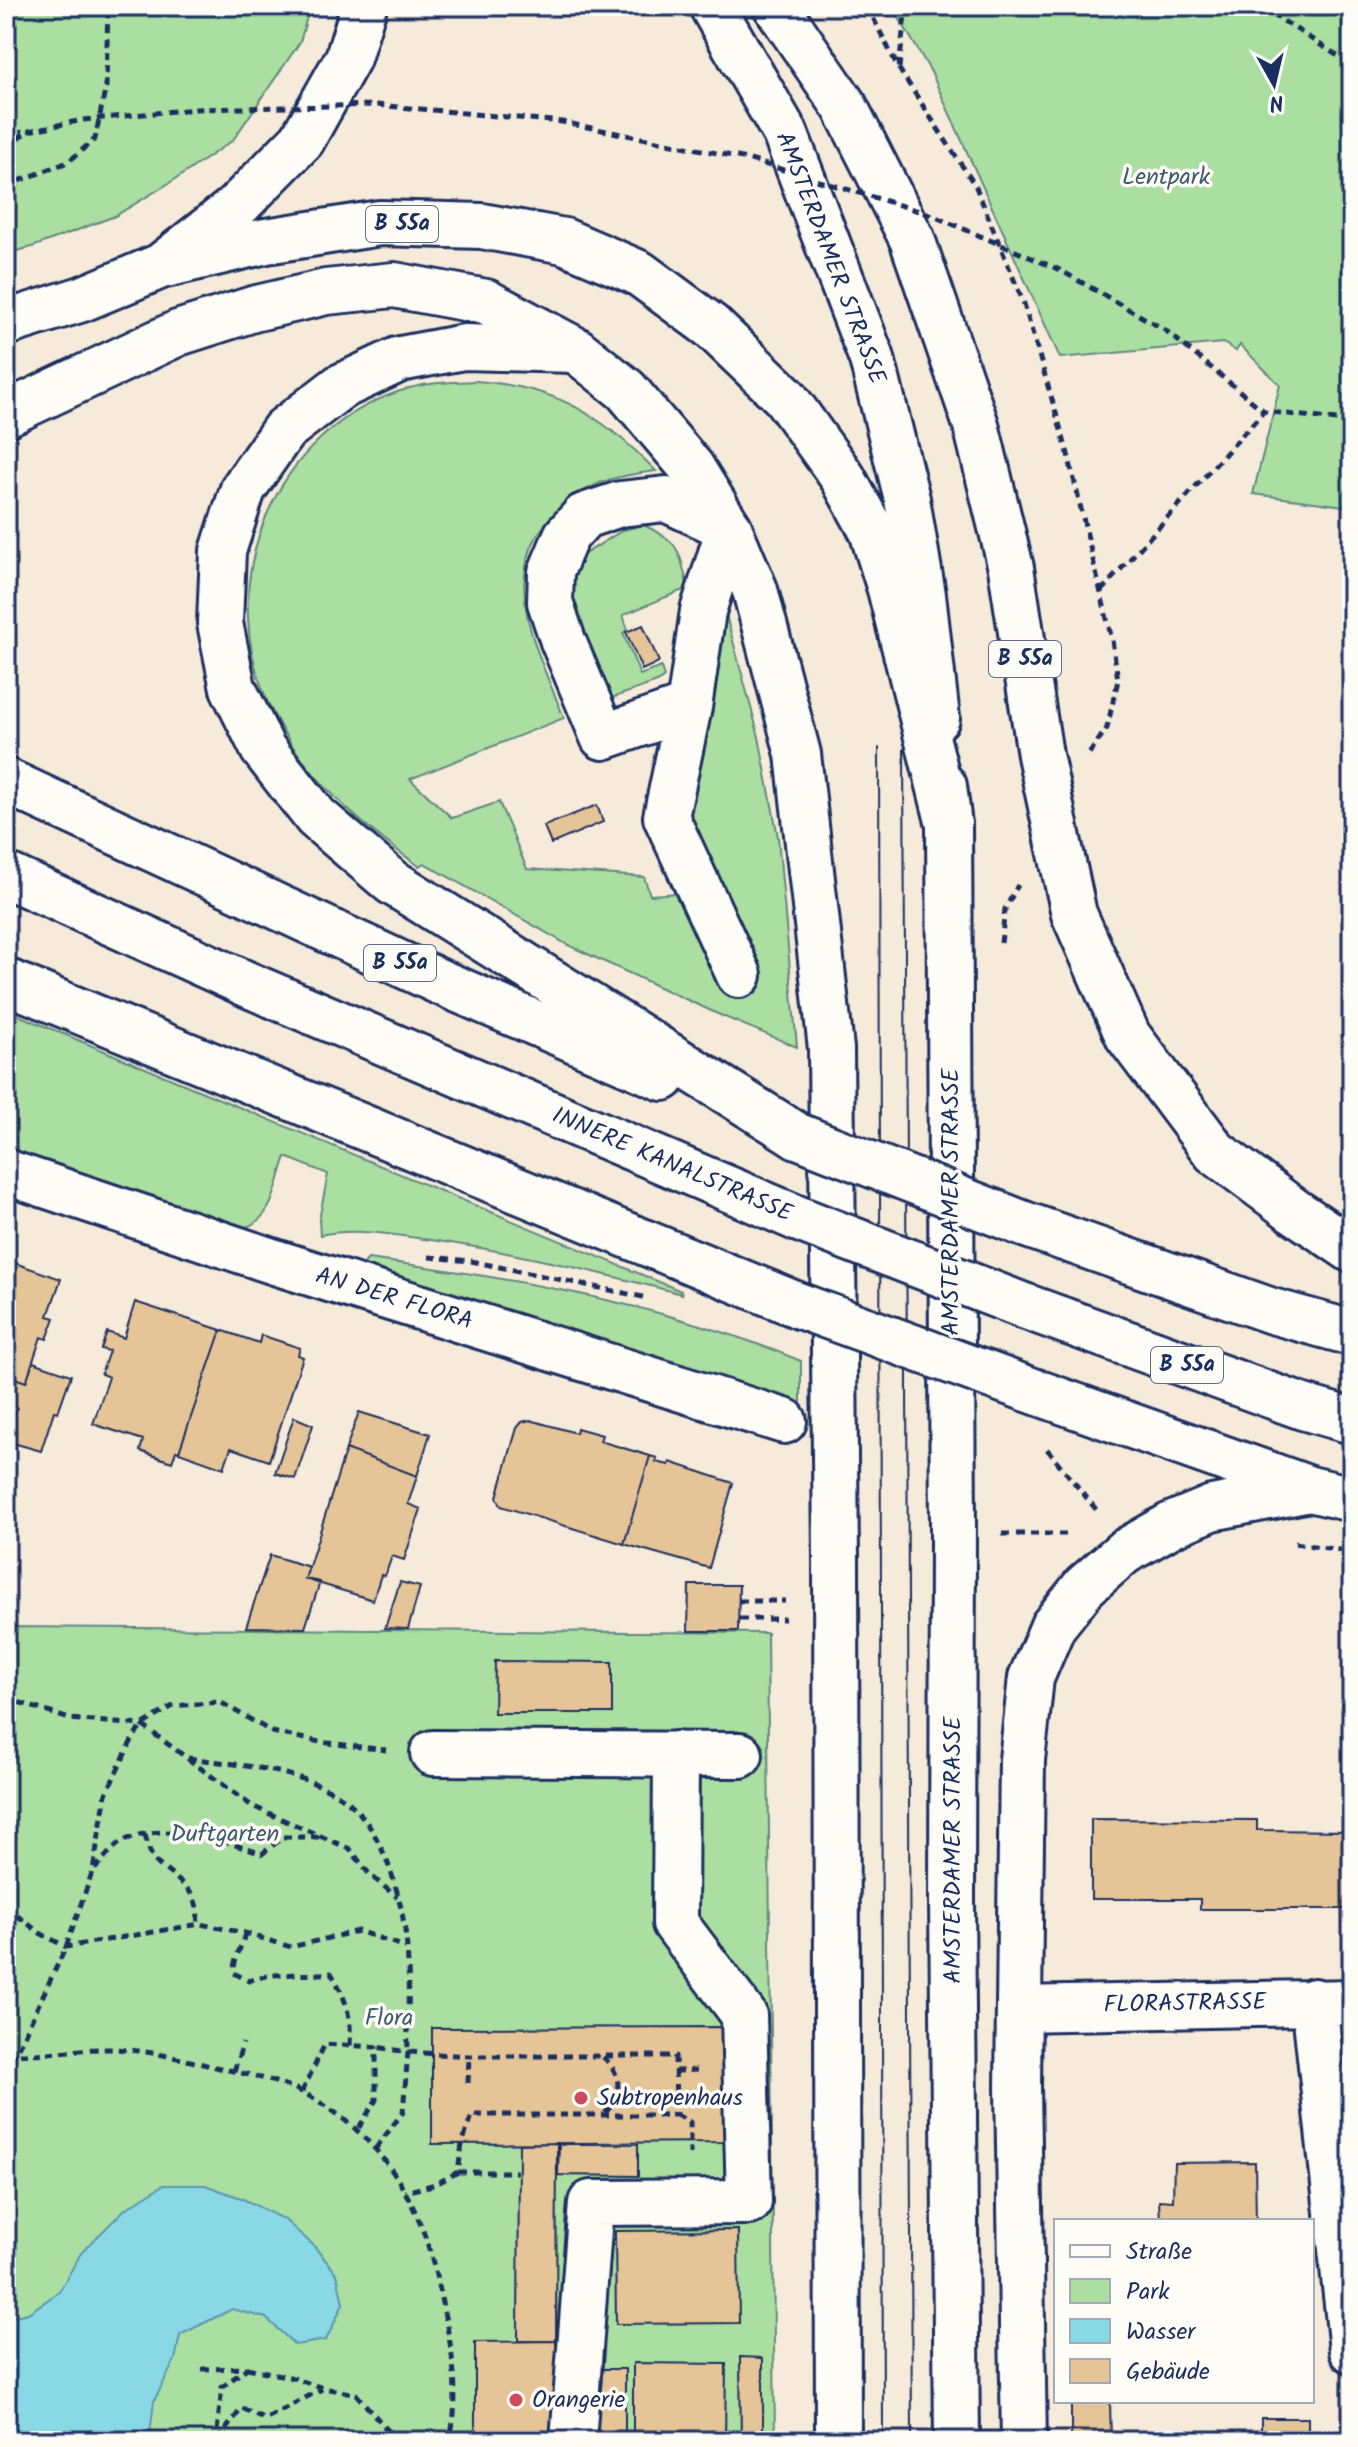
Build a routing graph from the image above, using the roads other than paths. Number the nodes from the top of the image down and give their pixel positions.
1 (364, 6) edge
2 (712, 6) edge
3 (776, 6) edge
4 (161, 266) junction
5 (6, 323) edge
6 (576, 350) junction
7 (6, 414) edge
8 (729, 528) junction
9 (689, 707) junction
10 (6, 781) edge
11 (949, 825) junction
12 (6, 875) edge
13 (739, 975) dead end
14 (6, 981) edge
15 (798, 1136) junction
16 (6, 1172) edge
17 (1352, 1250) edge
18 (1352, 1333) edge
19 (784, 1421) dead end
20 (1352, 1421) edge
21 (1310, 1489) junction
22 (1352, 1499) edge
23 (433, 1753) road end
24 (676, 1754) junction
25 (740, 1755) dead end
26 (1333, 2002) edge
27 (1019, 2009) junction
28 (1352, 2350) edge
29 (573, 2441) edge
30 (838, 2441) edge
31 (957, 2441) edge
32 (1024, 2441) edge

1 - 4 main road
2 - 11 main road, AMSTERDAMER STRASSE
3 - 17 main road, B 55a
4 - 5 main road
4 - 11 main road, B 55a
6 - 7 main road
6 - 8 main road
6 - 15 main road
8 - 9 main road
8 - 9 main road
8 - 30 main road
9 - 13 main road
10 - 15 main road, B 55a
11 - 31 main road, AMSTERDAMER STRASSE
12 - 20 main road, INNERE KANALSTRASSE / B 55a, bridge
14 - 21 main road, bridge
15 - 18 main road, B 55a, bridge
16 - 19 main road, AN DER FLORA
21 - 22 main road
21 - 27 main road
23 - 24 main road
24 - 25 main road
24 - 29 main road
26 - 27 main road, FLORASTRASSE
26 - 28 main road
27 - 32 main road

